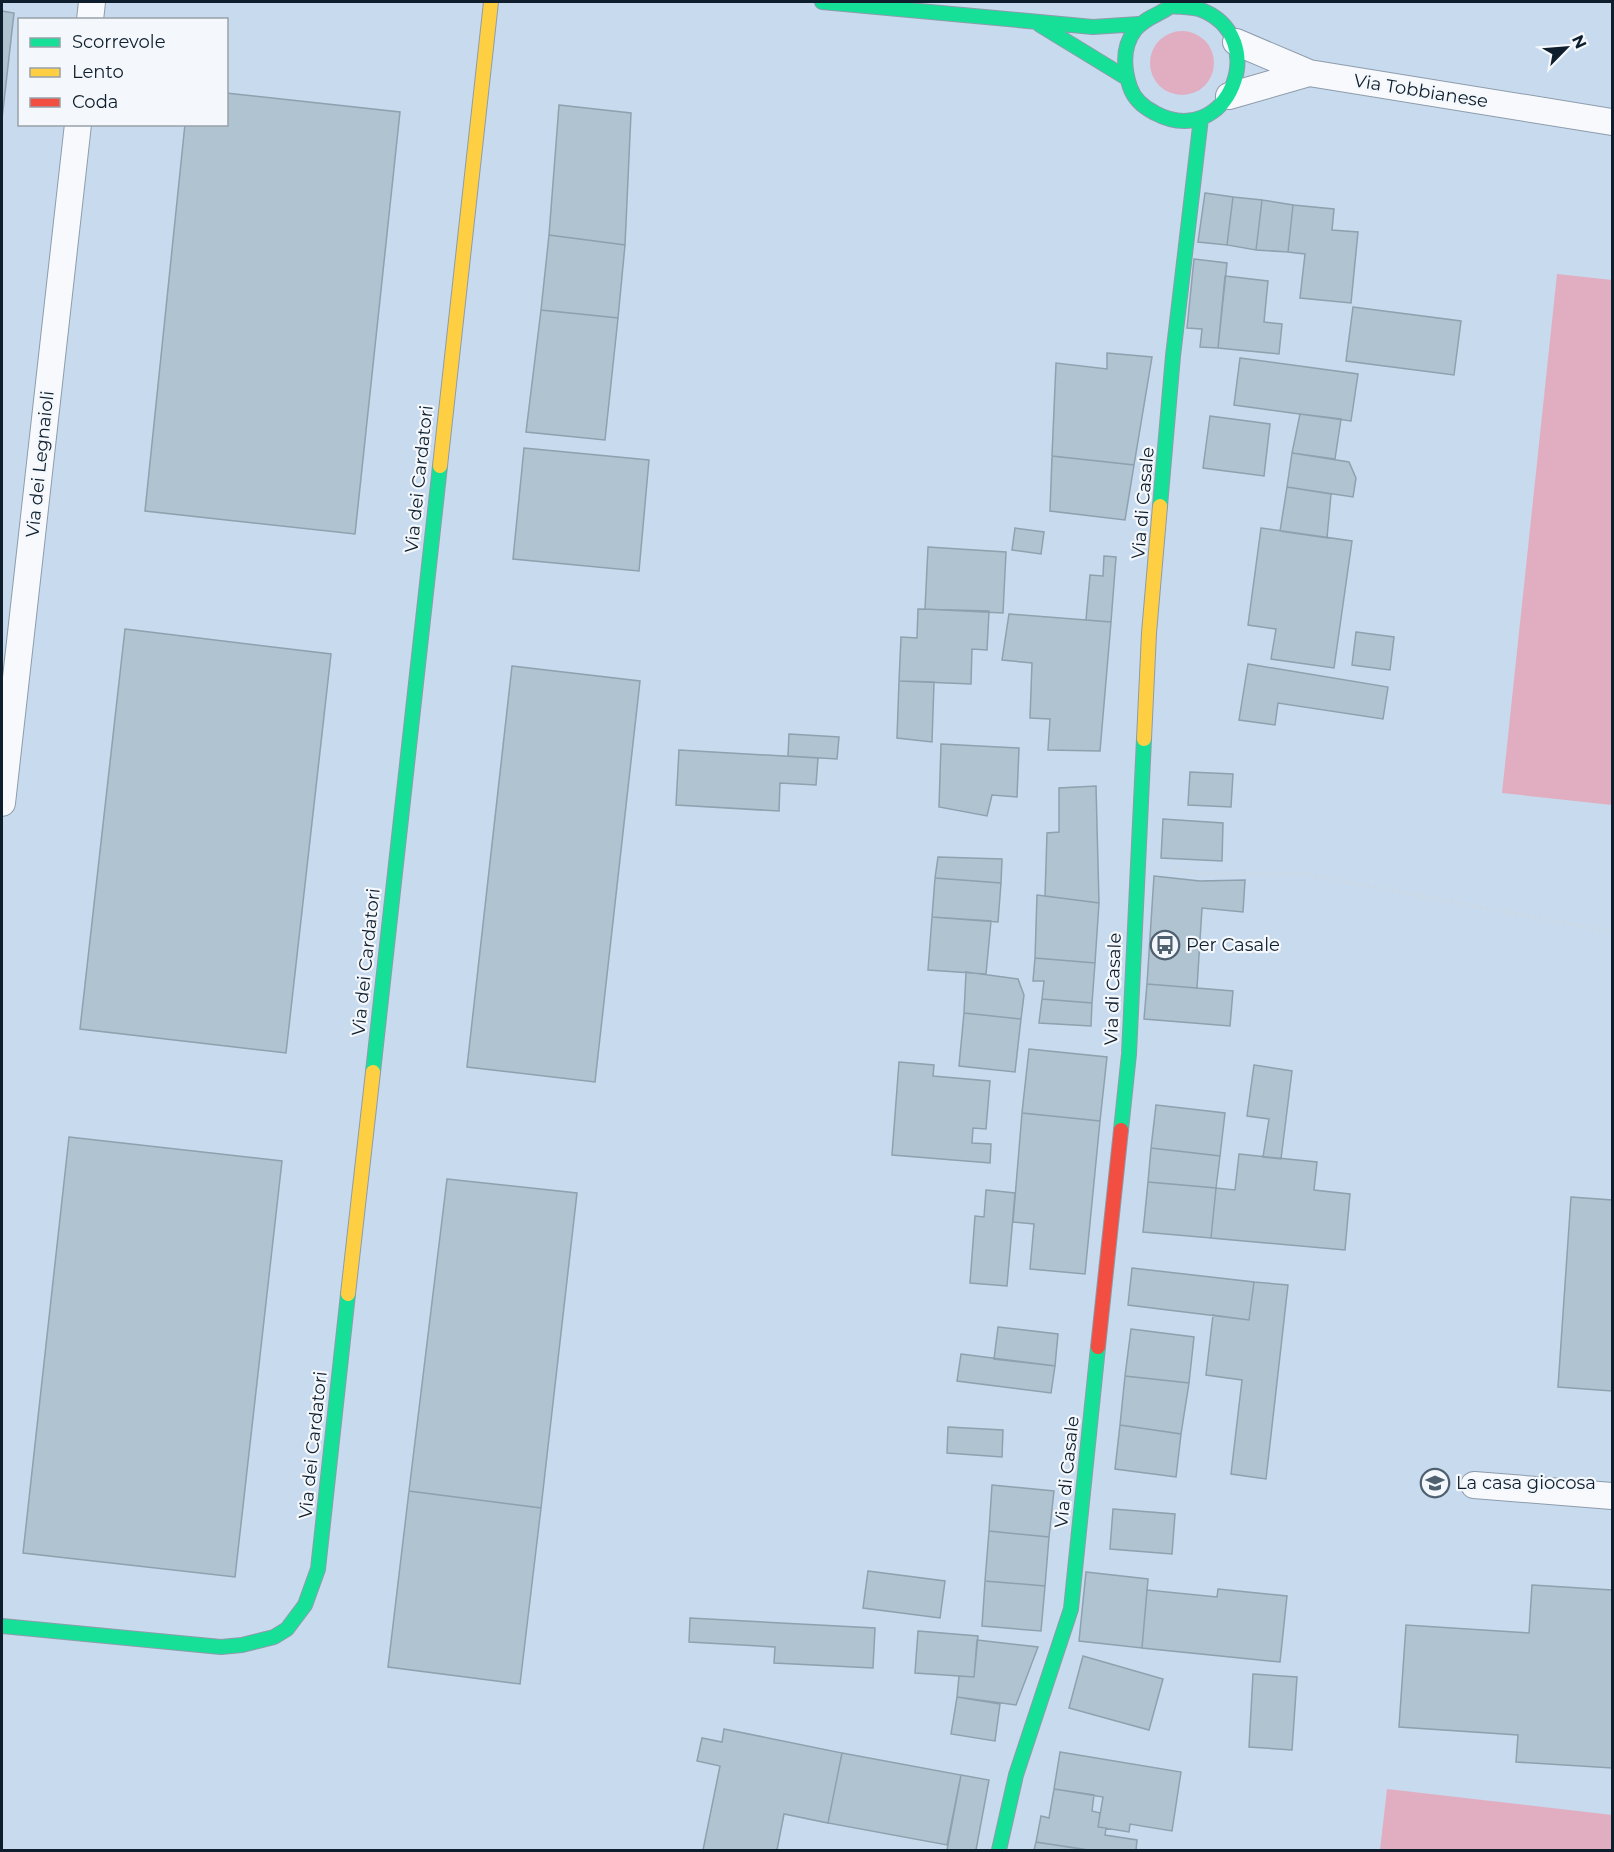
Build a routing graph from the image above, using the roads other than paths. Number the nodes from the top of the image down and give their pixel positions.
1 (92, 2) edge
2 (491, 2) edge
3 (822, 2) edge
4 (1221, 2) edge
5 (1174, 4) edge
6 (90, 18) edge
7 (1036, 22) junction
8 (1139, 24) junction
9 (1229, 32) junction
10 (1309, 73) junction
11 (1125, 77) junction
12 (1229, 96) junction
13 (1201, 118) junction
14 (1612, 122) edge
15 (78, 126) edge
16 (2, 803) edge
17 (1474, 1485) dead end
18 (1612, 1496) edge
19 (2, 1626) edge
20 (999, 1851) edge

1 - 6 street
2 - 19 street, Via dei Cardatori
3 - 7 street
4 - 9 street
5 - 8 street
5 - 9 street
7 - 8 street
7 - 11 street
8 - 11 street
9 - 10 street, Via Tobbianese
9 - 12 street
10 - 12 street
10 - 14 street, Via Tobbianese
11 - 13 street
12 - 13 street
13 - 20 street, Via di Casale
15 - 16 street, Via dei Legnaioli
17 - 18 street

